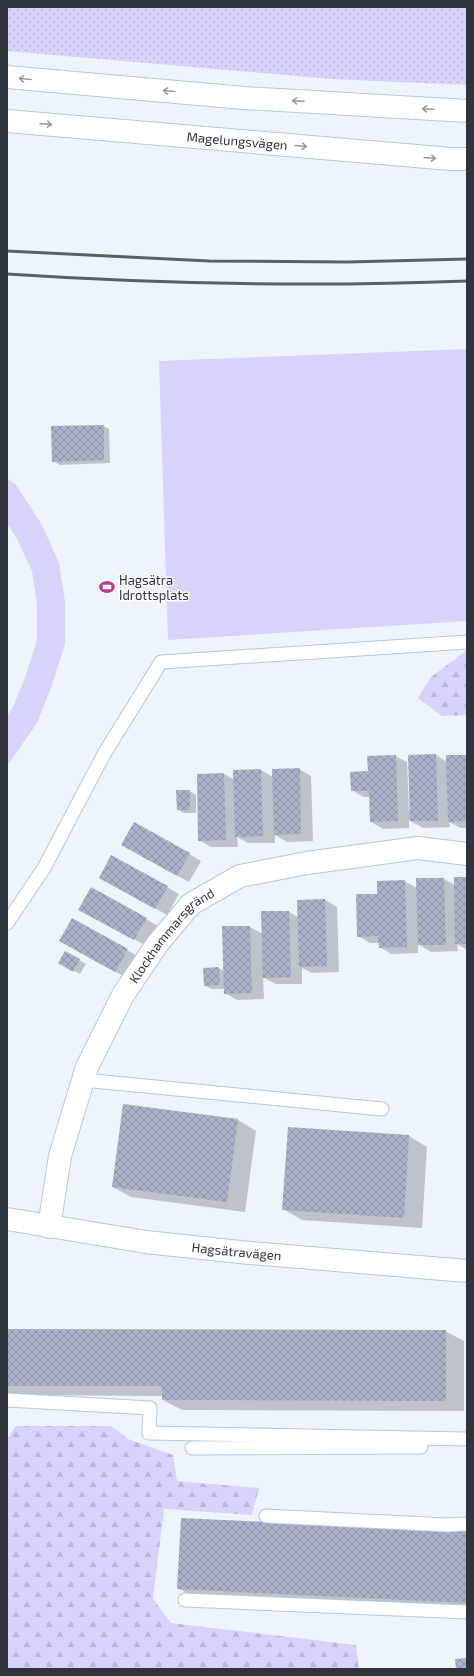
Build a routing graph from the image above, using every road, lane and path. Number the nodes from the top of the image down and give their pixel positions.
1 (7, 77) edge
2 (467, 111) edge
3 (7, 121) edge
4 (467, 159) edge
5 (467, 642) edge
6 (467, 854) edge
7 (7, 923) edge
8 (83, 1080) junction
9 (382, 1110) dead end
10 (7, 1219) edge
11 (49, 1227) junction
12 (467, 1271) edge
13 (7, 1400) edge
14 (467, 1439) edge
15 (467, 1447) edge
16 (192, 1448) dead end
17 (266, 1516) dead end
18 (467, 1524) edge
19 (185, 1600) dead end
20 (467, 1612) edge

2 -> 1 street
3 -> 4 street, Magelungsvägen
5 - 7 lane
6 - 8 street, Klockhammarsgränd
8 - 9 lane
8 - 11 street, Klockhammarsgränd
10 - 11 street, Hagsätravägen
11 - 12 street, Hagsätravägen
13 - 14 lane
15 - 16 lane
17 - 18 lane
19 - 20 lane

